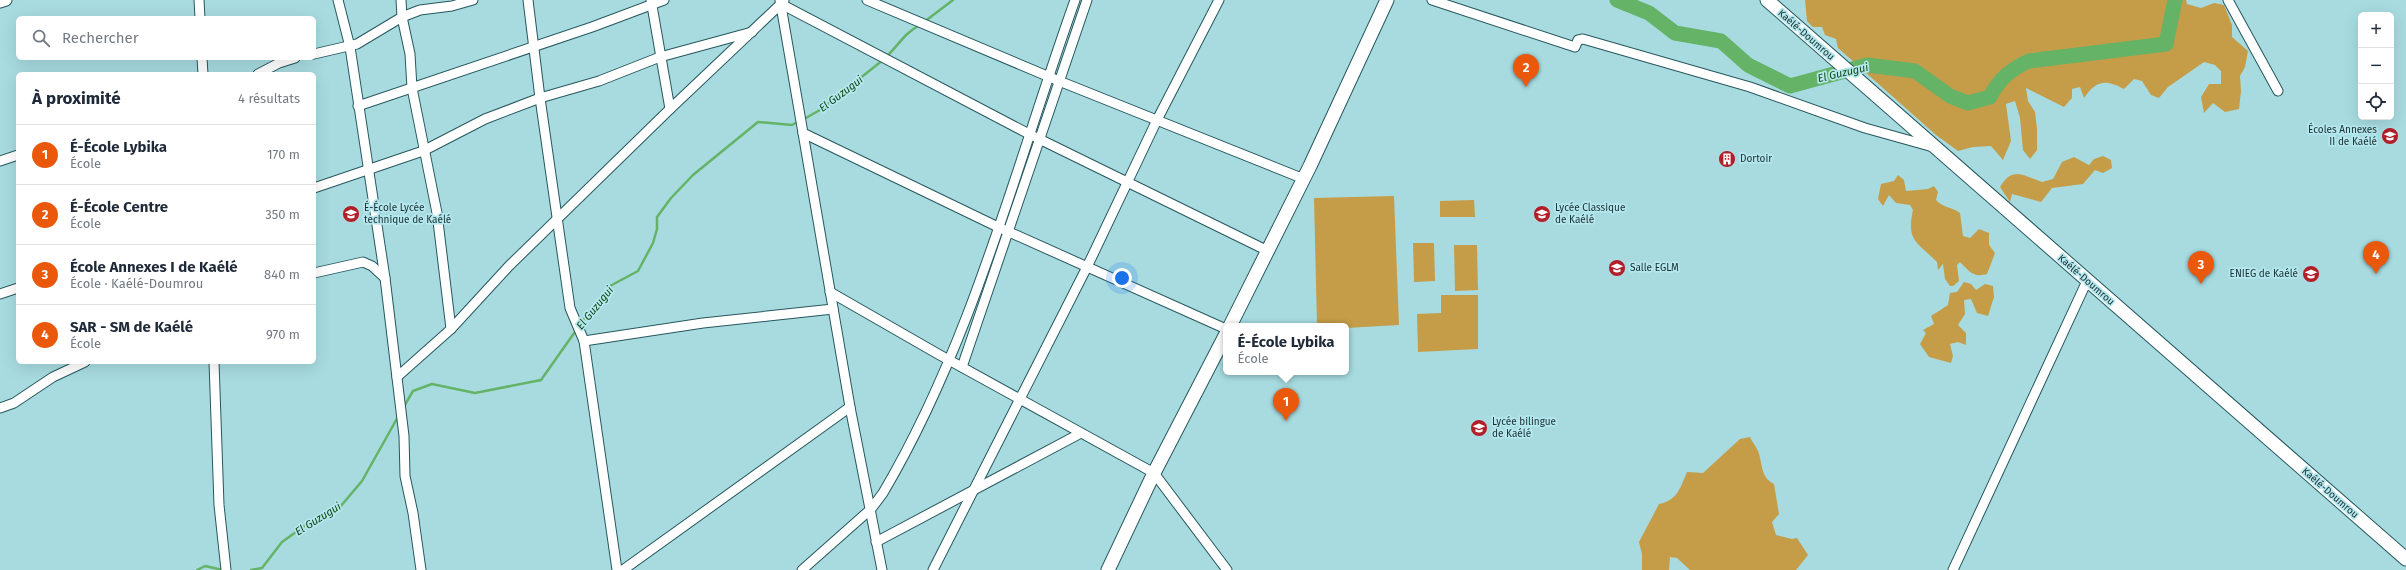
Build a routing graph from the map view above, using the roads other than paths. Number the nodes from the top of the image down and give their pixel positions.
1 (6, 0) edge
2 (199, 0) edge
3 (338, 0) edge
4 (401, 0) edge
5 (528, 0) edge
6 (664, 0) edge
7 (866, 0) edge
8 (1075, 0) edge
9 (1087, 0) edge
10 (1219, 0) edge
11 (1387, 0) edge
12 (1432, 0) edge
13 (1766, 0) edge
14 (2228, 0) edge
15 (468, 1) edge
16 (782, 1) edge
17 (0, 2) edge
18 (651, 3) edge
19 (200, 16) edge
20 (402, 17) junction
21 (753, 31) junction
22 (534, 45) junction
23 (350, 47) junction
24 (316, 54) edge
25 (660, 57) junction
26 (202, 60) edge
27 (289, 60) edge
28 (203, 72) edge
29 (262, 72) edge
30 (1048, 76) junction
31 (1059, 81) junction
32 (412, 88) junction
33 (2278, 91) dead end
34 (540, 98) junction
35 (358, 106) junction
36 (670, 109) junction
37 (1157, 120) junction
38 (803, 133) junction
39 (1029, 134) junction
40 (1040, 139) junction
41 (1933, 147) junction
42 (423, 151) junction
43 (16, 156) edge
44 (0, 161) edge
45 (367, 170) junction
46 (1304, 179) junction
47 (1128, 183) junction
48 (316, 187) edge
49 (558, 219) junction
50 (998, 227) junction
51 (1009, 230) junction
52 (1268, 251) junction
53 (1087, 266) junction
54 (316, 273) edge
55 (384, 278) junction
56 (2087, 281) junction
57 (16, 289) edge
58 (830, 292) junction
59 (0, 294) edge
60 (833, 309) junction
61 (1232, 323) edge
62 (1223, 327) edge
63 (451, 329) junction
64 (1223, 340) edge
65 (584, 341) junction
66 (950, 359) junction
67 (81, 364) edge
68 (214, 364) edge
69 (962, 367) junction
70 (397, 377) junction
71 (1021, 399) junction
72 (0, 408) edge
73 (850, 408) junction
74 (1081, 432) junction
75 (1154, 473) junction
76 (974, 489) junction
77 (871, 509) junction
78 (876, 542) junction
79 (2406, 558) edge
80 (226, 570) edge
81 (421, 570) edge
82 (617, 570) edge
83 (623, 570) edge
84 (802, 570) edge
85 (882, 570) edge
86 (933, 570) edge
87 (1108, 570) edge
88 (1227, 570) edge
89 (1953, 570) edge

1 - 17 street
2 - 19 street
3 - 23 street
4 - 20 street
5 - 22 street
6 - 18 street
7 - 30 street
8 - 30 street
9 - 31 street
10 - 37 street
11 - 46 main road
12 - 41 street
13 - 41 main road, Kaélé-Doumrou
14 - 33 street
15 - 20 street
16 - 21 street
16 - 38 street
16 - 39 street
18 - 22 street
18 - 25 street
20 - 23 street
20 - 32 street
21 - 25 street
21 - 36 street
22 - 32 street
22 - 34 street
23 - 24 street
23 - 35 street
25 - 34 street
25 - 36 street
26 - 28 street
27 - 29 street
30 - 31 street
30 - 39 street
31 - 37 street
31 - 40 street
32 - 35 street
32 - 42 street
34 - 42 street
34 - 49 street
35 - 45 street
36 - 49 street
37 - 46 street
37 - 47 street
38 - 50 street
38 - 58 street
39 - 40 street
39 - 50 street
40 - 47 street
40 - 51 street
41 - 56 main road, Kaélé-Doumrou
42 - 45 street
42 - 63 street
43 - 44 street
45 - 48 street
45 - 55 street
46 - 52 main road
47 - 52 street
47 - 53 street
49 - 63 street
49 - 65 street
50 - 51 street
50 - 66 street
51 - 53 street
51 - 69 street
52 - 61 main road
53 - 62 street
53 - 71 street
54 - 55 street
55 - 70 street
56 - 79 main road, Kaélé-Doumrou
56 - 89 street
57 - 59 street
58 - 60 street
58 - 66 street
60 - 65 street
60 - 73 street
63 - 70 street
64 - 75 main road
65 - 82 street
66 - 69 street
66 - 77 street
67 - 72 street
68 - 80 street
69 - 71 street
70 - 81 street
71 - 74 street
71 - 76 street
73 - 77 street
73 - 83 street
74 - 75 street
74 - 76 street
75 - 87 main road
75 - 88 street
76 - 78 street
76 - 86 street
77 - 78 street
77 - 84 street
78 - 85 street

